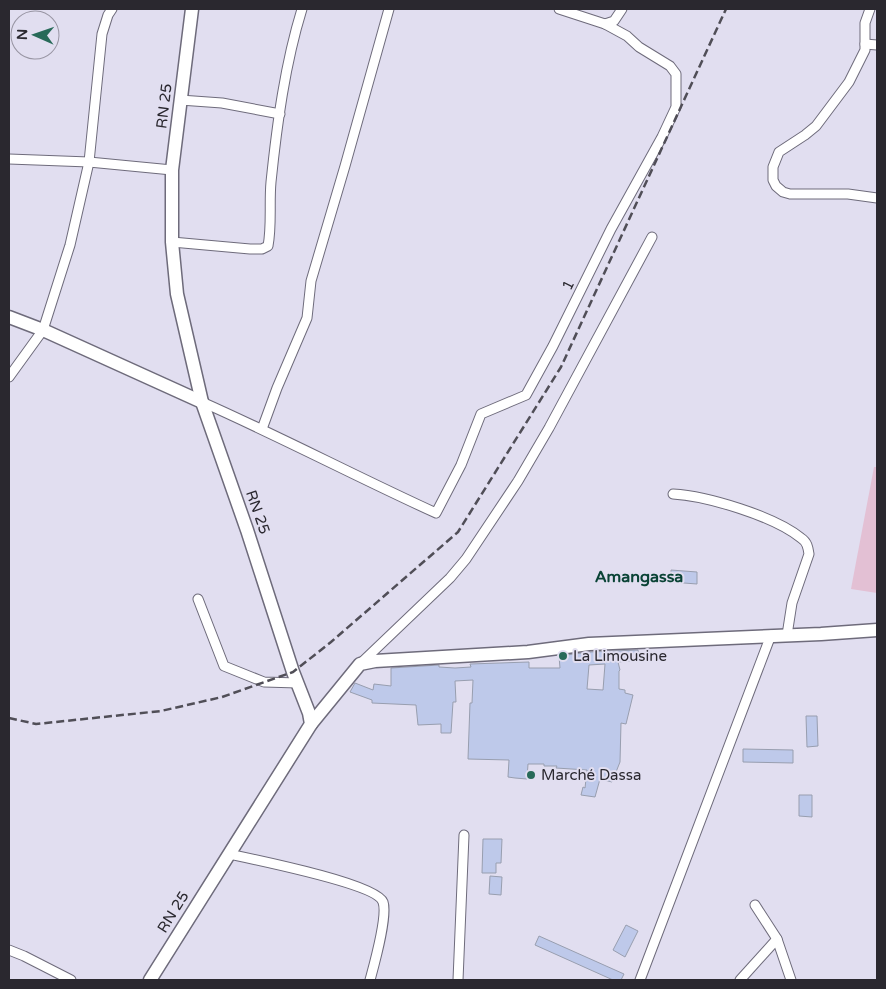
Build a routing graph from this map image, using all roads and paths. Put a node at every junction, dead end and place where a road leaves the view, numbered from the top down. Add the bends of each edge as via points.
1 (112, 9) edge
2 (192, 9) edge
3 (302, 9) edge
4 (389, 9) edge
5 (559, 9) edge
6 (622, 9) edge
7 (870, 9) edge
8 (605, 24) junction
9 (865, 44) junction
10 (877, 45) edge
11 (180, 100) junction
12 (280, 114) junction
13 (9, 159) edge
14 (89, 162) junction
15 (172, 170) junction
16 (877, 198) edge
17 (652, 237) dead end
18 (172, 242) junction
19 (9, 317) edge
20 (43, 330) junction
21 (9, 377) edge
22 (202, 402) junction
23 (262, 428) junction
24 (673, 494) dead end
25 (198, 599) dead end
26 (877, 630) edge
27 (771, 635) junction
28 (787, 635) junction
29 (360, 664) junction
30 (298, 683) junction
31 (310, 724) junction
32 (464, 835) dead end
33 (229, 854) junction
34 (756, 905) dead end
35 (777, 939) junction
36 (9, 950) edge
37 (71, 980) edge
38 (150, 980) edge
39 (370, 980) edge
40 (458, 980) edge
41 (640, 980) edge
42 (740, 980) edge
43 (791, 980) edge

1 - 14 street via 102,34
2 - 11 main road, RN 25 / RN 25
3 - 12 street
4 - 23 street via 311,281 307,318
5 - 8 street
6 - 8 street via 614,22
7 - 9 street via 865,23
8 - 23 street, 1 via 670,66 676,74 676,107 526,395 481,414 461,465 436,512
9 - 10 street
9 - 16 street via 849,82 816,126 779,152 773,167 773,180 783,192
11 - 12 street via 222,103
11 - 15 main road, RN 25 / RN 25
12 - 18 street via 271,183 268,246 262,250
13 - 14 street
14 - 15 street
14 - 20 street via 70,245
15 - 18 main road, RN 25 / RN 25
17 - 29 street via 549,428 466,559
18 - 22 main road, RN 25 / RN 25 via 177,294
19 - 20 main road
20 - 21 street
20 - 22 main road
22 - 23 street
22 - 30 main road, RN 25 / RN 25
24 - 28 street via 711,500 745,511 802,538 809,554 792,603
25 - 30 street via 224,666 264,682
26 - 28 main road
27 - 28 main road
27 - 29 main road via 589,644 528,652 393,659
27 - 41 street
29 - 31 main road
30 - 31 main road, RN 25 / RN 25
31 - 33 main road, RN 25 / RN 25
32 - 40 street
33 - 38 main road, RN 25 / RN 25
33 - 39 street via 313,874 380,896 384,904 381,935
34 - 35 street
35 - 42 street
35 - 43 street
36 - 37 street

